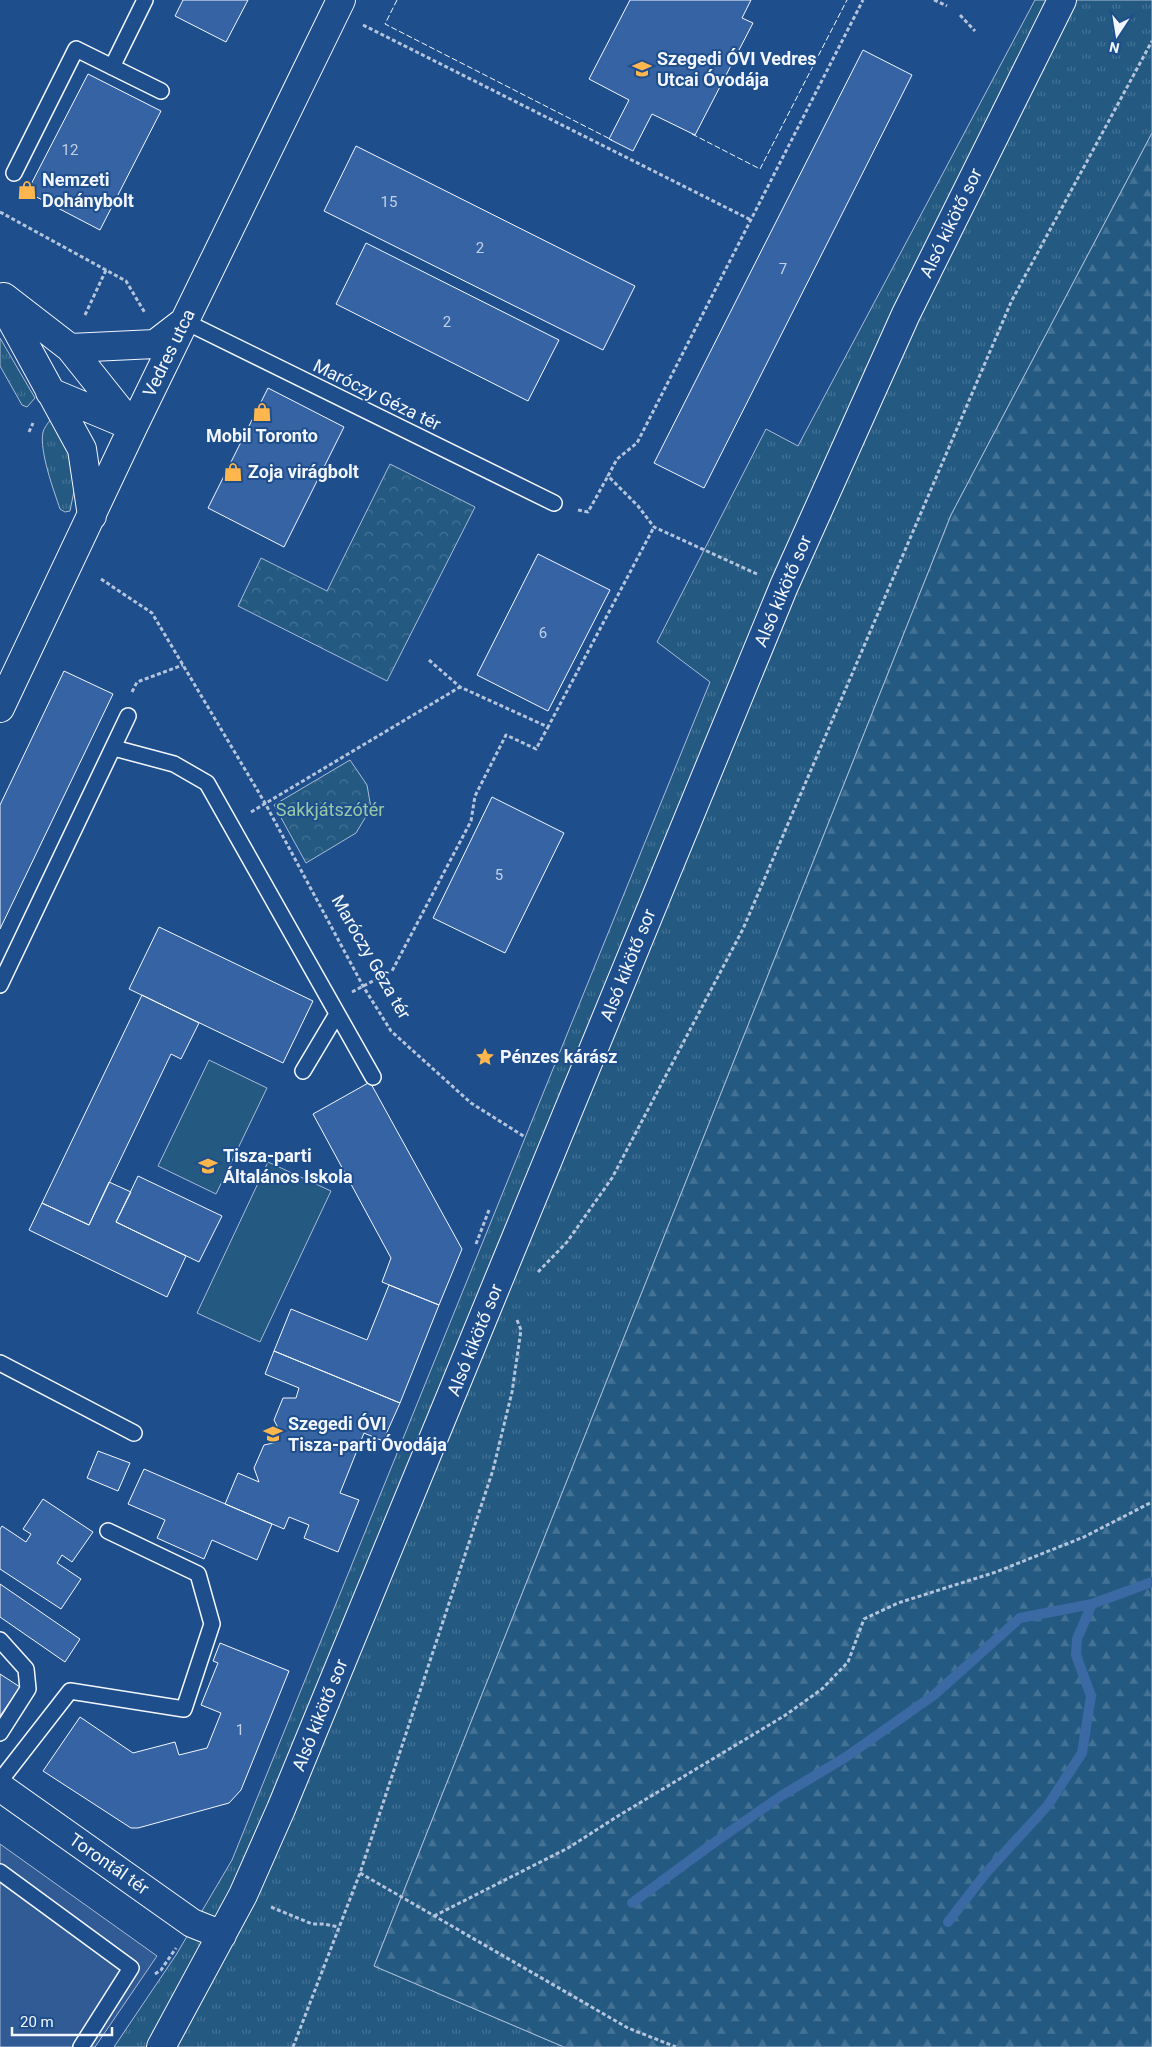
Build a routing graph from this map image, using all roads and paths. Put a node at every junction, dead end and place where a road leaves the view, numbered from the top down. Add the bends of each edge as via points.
1 (145, 0) edge
2 (863, 0) edge
3 (934, 0) edge
4 (1062, 0) edge
5 (338, 6) edge
6 (947, 6) dead end
7 (960, 15) dead end
8 (975, 32) dead end
9 (1152, 41) edge
10 (112, 67) junction
11 (161, 91) dead end
12 (14, 173) dead end
13 (0, 212) edge
14 (751, 220) junction
15 (106, 270) junction
16 (0, 294) edge
17 (0, 299) edge
18 (148, 318) dead end
19 (184, 321) junction
20 (81, 323) dead end
21 (70, 348) junction
22 (50, 392) junction
23 (133, 427) junction
24 (608, 476) junction
25 (554, 503) dead end
26 (593, 503) dead end
27 (92, 516) junction
28 (654, 527) junction
29 (723, 558) dead end
30 (101, 579) dead end
31 (429, 660) dead end
32 (183, 665) junction
33 (137, 682) dead end
34 (460, 687) junction
35 (0, 708) edge
36 (128, 716) dead end
37 (548, 728) junction
38 (114, 748) junction
39 (265, 803) junction
40 (231, 824) junction
41 (0, 985) edge
42 (363, 986) junction
43 (337, 1014) junction
44 (303, 1071) dead end
45 (372, 1077) dead end
46 (551, 1153) junction
47 (489, 1210) dead end
48 (476, 1244) dead end
49 (535, 1275) dead end
50 (500, 1278) junction
51 (0, 1362) edge
52 (134, 1433) dead end
53 (1152, 1502) edge
54 (108, 1532) dead end
55 (0, 1640) edge
56 (0, 1733) edge
57 (0, 1781) edge
58 (0, 1788) edge
59 (0, 1872) edge
60 (360, 1872) junction
61 (243, 1895) junction
62 (434, 1916) junction
63 (338, 1927) junction
64 (222, 1935) junction
65 (177, 1947) dead end
66 (161, 1970) dead end
67 (81, 2047) edge
68 (161, 2047) edge
69 (293, 2047) edge
70 (676, 2047) edge

1 - 10 lane
2 - 14 path
3 - 6 path
4 - 46 street, Alsó kikötő sor via 906,314 788,577
5 - 14 path
5 - 19 street, Vedres utca
7 - 8 path
9 - 49 path via 1012,300 743,929 612,1178 567,1242
10 - 11 lane
10 - 12 lane via 76,49
13 - 15 path
14 - 24 path via 637,443 617,459
15 - 18 path via 126,281
15 - 20 path
16 - 21 street
17 - 22 street
19 - 21 street via 155,344
19 - 23 street, Vedres utca
19 - 25 lane, Maróczy Géza tér
21 - 23 street
22 - 23 street
22 - 27 street via 82,449
23 - 27 street, Vedres utca
24 - 26 path
24 - 28 path
27 - 35 street, Vedres utca
28 - 29 path
28 - 37 path
30 - 32 path, Maróczy Géza tér via 152,613
31 - 34 path
32 - 33 path
32 - 39 path, Maróczy Géza tér
34 - 37 path
34 - 39 path
36 - 38 lane
37 - 42 path via 536,749 506,735 475,796 471,821 392,971
38 - 40 lane via 174,764 207,784
38 - 41 lane
39 - 40 path
39 - 42 path, Maróczy Géza tér
40 - 43 lane
42 - 46 path, Maróczy Géza tér via 391,1031 471,1103
43 - 44 lane
43 - 45 lane
46 - 50 street, Alsó kikötő sor
47 - 48 path
50 - 60 path via 521,1330 512,1392 493,1470
50 - 61 street, Alsó kikötő sor
51 - 52 lane
53 - 62 path via 1084,1537 996,1572 898,1603 864,1619 848,1662 822,1689 784,1716 568,1848
54 - 57 lane via 198,1574 212,1624 184,1708 70,1691
55 - 56 lane via 26,1669 28,1689
58 - 64 street, Torontál tér via 192,1923
59 - 67 lane via 131,1968
60 - 62 path
60 - 63 path
61 - 63 path via 312,1924
61 - 64 street, Alsó kikötő sor
62 - 70 path via 628,2028
63 - 69 path
64 - 68 street, Alsó kikötő sor
65 - 66 path

